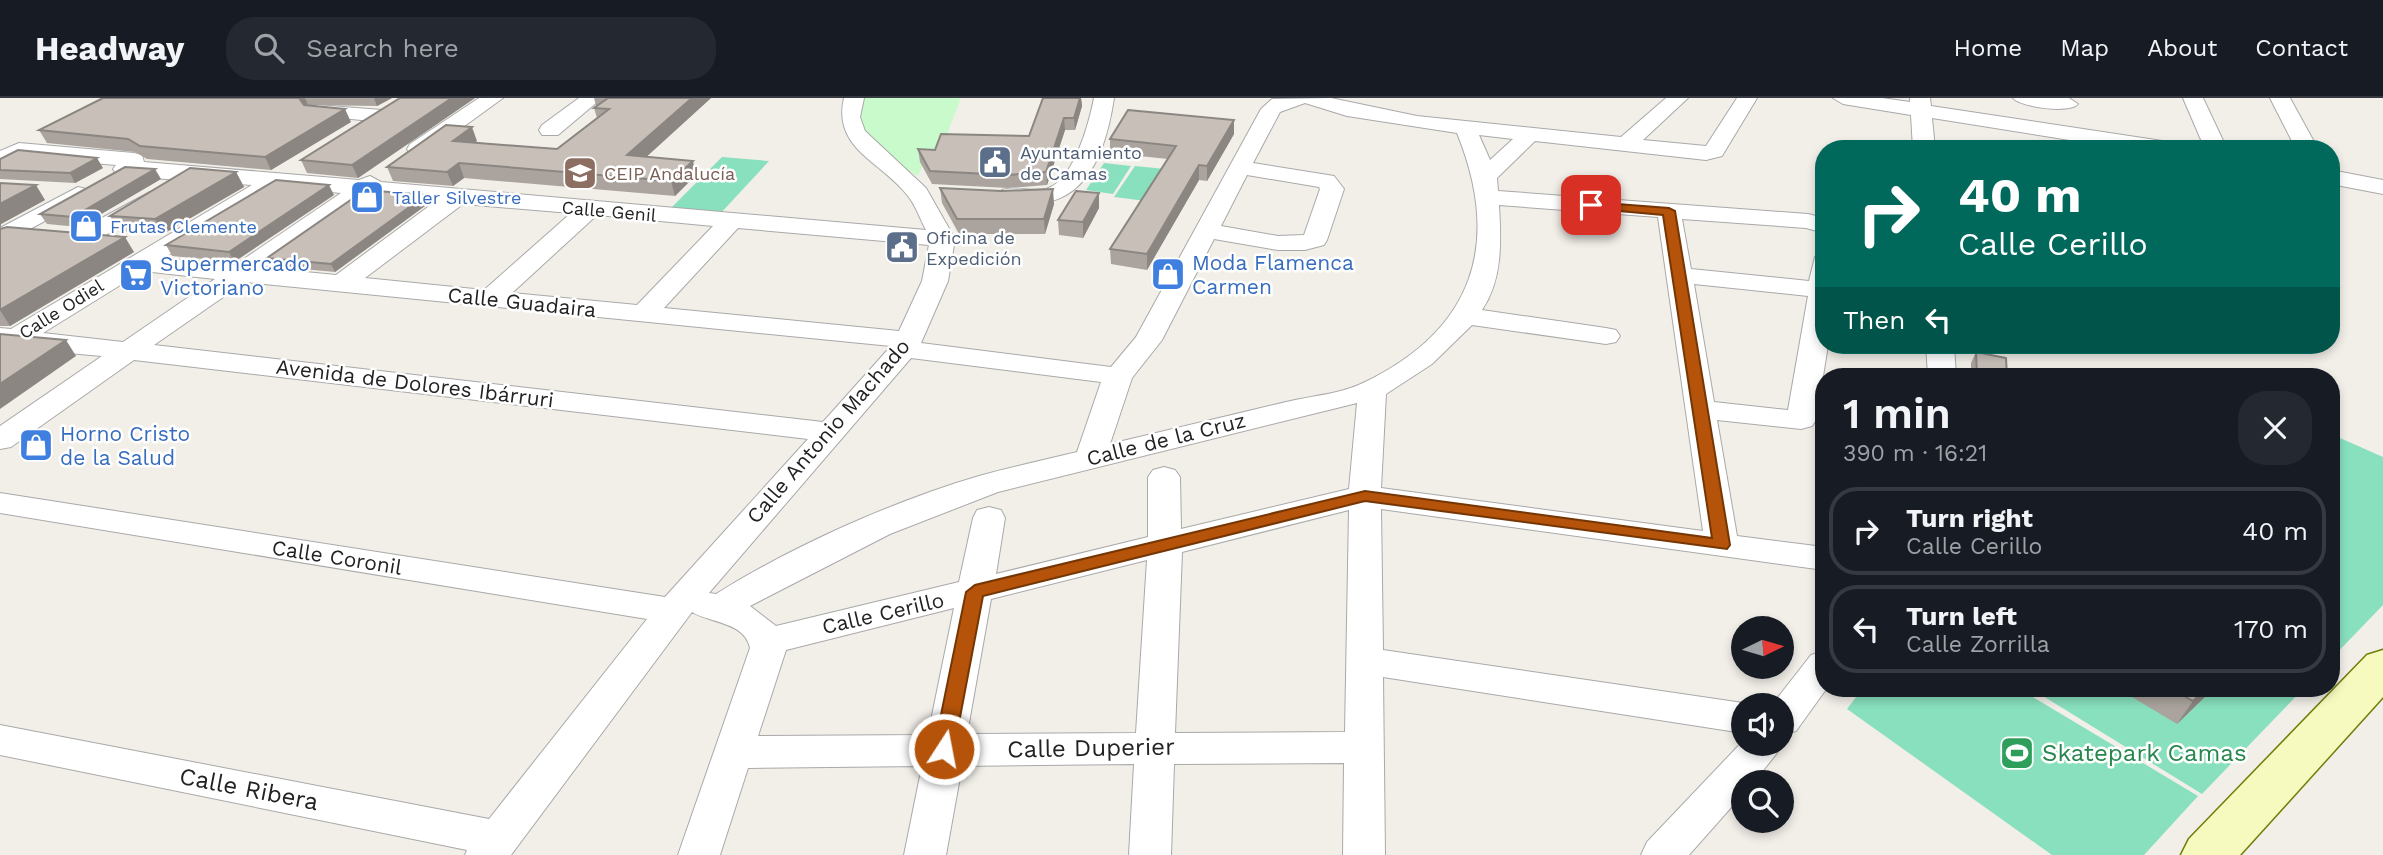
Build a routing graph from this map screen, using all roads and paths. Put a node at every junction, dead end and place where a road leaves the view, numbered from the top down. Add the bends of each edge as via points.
1 (338, 98) edge
2 (492, 98) edge
3 (592, 98) edge
4 (854, 98) edge
5 (1104, 98) edge
6 (1251, 98) edge
7 (1311, 98) edge
8 (1678, 98) edge
9 (1747, 98) edge
10 (1843, 98) edge
11 (2023, 98) edge
12 (2193, 98) edge
13 (2280, 98) edge
14 (1291, 100) edge
15 (2067, 101) edge
16 (401, 104) edge
17 (1920, 104) edge
18 (382, 116) junction
19 (1465, 127) junction
20 (550, 130) dead end
21 (351, 134) edge
22 (1530, 134) junction
23 (2079, 135) junction
24 (1923, 140) edge
25 (2111, 140) edge
26 (2212, 140) edge
27 (2302, 140) edge
28 (1626, 144) junction
29 (10, 155) edge
30 (309, 160) edge
31 (128, 167) junction
32 (1242, 168) junction
33 (193, 173) junction
34 (2340, 179) edge
35 (276, 181) junction
36 (93, 186) junction
37 (1486, 187) junction
38 (2383, 187) edge
39 (363, 188) junction
40 (33, 190) edge
41 (987, 195) edge
42 (457, 197) junction
43 (590, 209) junction
44 (1669, 211) junction
45 (731, 221) junction
46 (1815, 224) edge
47 (1208, 231) junction
48 (6, 234) edge
49 (66, 235) junction
50 (943, 239) junction
51 (166, 244) junction
52 (136, 263) junction
53 (240, 273) junction
54 (1679, 275) junction
55 (341, 284) junction
56 (1815, 289) edge
57 (489, 299) junction
58 (643, 314) junction
59 (1468, 316) junction
60 (1815, 329) edge
61 (1606, 337) dead end
62 (5, 340) edge
63 (906, 344) junction
64 (131, 350) junction
65 (1118, 376) junction
66 (1372, 390) junction
67 (1701, 409) junction
68 (829, 432) junction
69 (0, 440) edge
70 (1091, 457) junction
71 (1164, 477) dead end
72 (1365, 496) junction
73 (0, 503) edge
74 (989, 518) dead end
75 (1721, 545) junction
76 (1165, 547) junction
77 (1815, 558) edge
78 (975, 592) junction
79 (677, 607) junction
80 (723, 607) junction
81 (768, 641) junction
82 (1367, 661) junction
83 (2383, 667) edge
84 (1815, 677) edge
85 (1794, 704) edge
86 (1731, 716) edge
87 (0, 740) edge
88 (1155, 747) junction
89 (1366, 747) junction
90 (944, 749) junction
91 (732, 752) junction
92 (1752, 756) edge
93 (490, 850) edge
94 (699, 855) edge
95 (925, 855) edge
96 (1150, 855) edge
97 (1364, 855) edge
98 (1662, 855) edge
99 (2207, 855) edge

1 - 18 street via 317,111
2 - 39 street
3 - 20 street
4 - 50 street via 850,117 855,133 929,193
5 - 41 street via 1091,148 1065,188 1045,196
6 - 14 street
7 - 19 street via 1390,118
8 - 28 street
9 - 28 street via 1711,153
10 - 17 street
11 - 15 street
12 - 26 street
13 - 27 street
14 - 32 street via 1272,109
15 - 23 street
16 - 18 street
17 - 23 street
17 - 24 street
18 - 21 street
19 - 22 street
19 - 37 street, Calle de la Cruz
22 - 28 street
22 - 37 street
23 - 25 street
29 - 31 street via 134,160
30 - 35 street, Calle Odiel
31 - 33 street, Calle Genil
31 - 36 street
32 - 47 street
32 - 47 street via 1326,181 1332,189 1315,240 1291,243
33 - 35 street, Calle Genil
33 - 49 street
34 - 38 street
35 - 39 street, Calle Genil
35 - 51 street, Calle Odiel
36 - 40 street
36 - 48 street
37 - 44 street
37 - 59 street, Calle de la Cruz via 1490,253 1485,282
39 - 42 street, Calle Genil
39 - 53 street
42 - 43 street, Calle Genil
42 - 55 street
43 - 45 street, Calle Genil
43 - 57 street
44 - 46 street
44 - 54 street
45 - 50 street, Calle Genil
45 - 58 street
47 - 65 street via 1148,340
48 - 49 street
49 - 51 street
50 - 63 street, Calle Antonio Machado via 935,281
51 - 52 street, Calle Odiel
52 - 53 street, Calle Guadaira
52 - 62 street, Calle Odiel
53 - 55 street, Calle Guadaira
53 - 64 street
54 - 56 street
54 - 67 street
55 - 57 street, Calle Guadaira
57 - 58 street, Calle Guadaira
58 - 63 street, Calle Guadaira
59 - 61 street
59 - 66 street, Calle de la Cruz via 1410,366
60 - 67 street via 1801,419
62 - 64 street, Avenida de Dolores Ibárruri
63 - 65 street, Calle Guadaira
63 - 68 street, Calle Antonio Machado
64 - 68 street, Avenida de Dolores Ibárruri
64 - 69 street
65 - 70 street
66 - 70 street, Calle de la Cruz
66 - 72 street
67 - 75 street
68 - 79 street, Calle Antonio Machado
70 - 80 street, Calle de la Cruz via 920,507 757,585
71 - 76 street
72 - 75 street, Calle Cerillo
72 - 76 street, Calle Cerillo
72 - 82 street
73 - 79 street, Calle Coronil
74 - 78 street
75 - 77 street, Calle Cerillo
76 - 78 street, Calle Cerillo
76 - 88 street
78 - 81 street, Calle Cerillo
78 - 90 street
79 - 80 street, Calle Coronil
79 - 93 street, Calle Antonio Machado
80 - 81 street via 738,613
81 - 91 street
82 - 86 street
82 - 89 street
83 - 99 street
84 - 85 street
87 - 93 street, Calle Ribera
88 - 89 street, Calle Duperier
88 - 90 street, Calle Duperier
88 - 96 street
89 - 97 street
90 - 91 street, Calle Duperier
90 - 95 street
91 - 94 street
92 - 98 street

